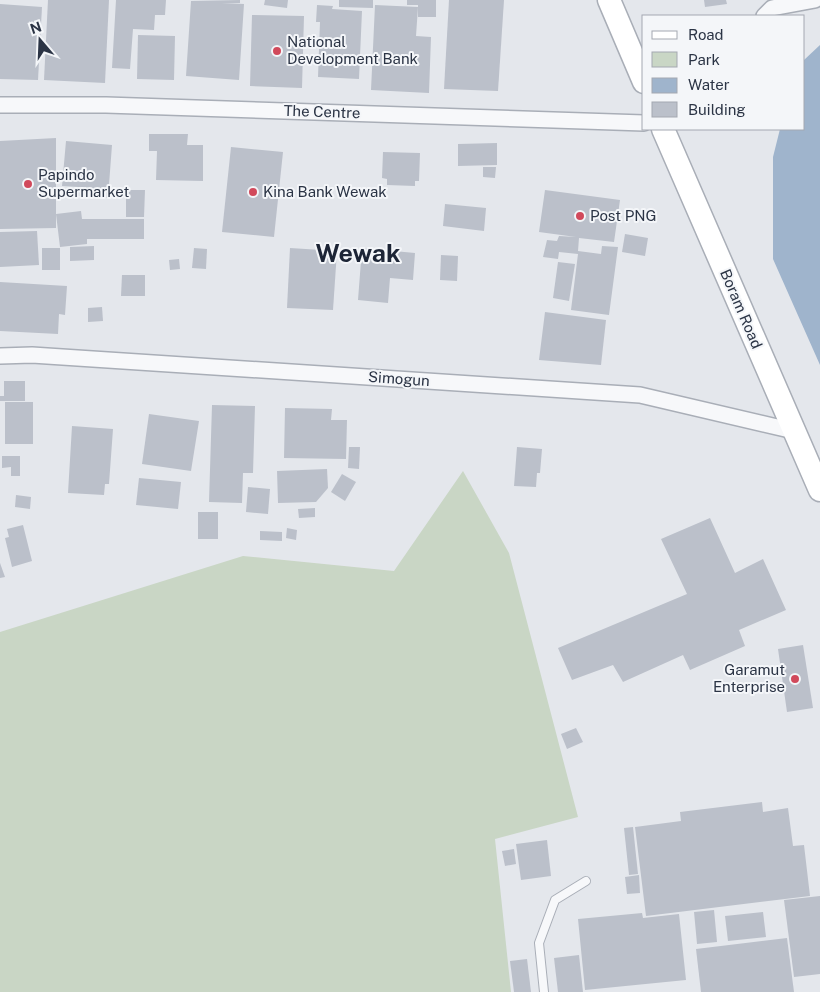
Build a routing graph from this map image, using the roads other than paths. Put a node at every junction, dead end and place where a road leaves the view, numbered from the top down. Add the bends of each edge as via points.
1 (609, 0) edge
2 (815, 0) edge
3 (765, 15) edge
4 (642, 77) edge
5 (0, 104) edge
6 (642, 123) edge
7 (663, 130) edge
8 (0, 356) edge
9 (794, 431) junction
10 (820, 490) edge
11 (586, 882) dead end
12 (544, 992) edge

1 - 4 street
2 - 3 street via 772,8
5 - 6 street, The Centre
7 - 9 street, Boram Road
8 - 9 street, Simogun via 32,355 640,395
9 - 10 street, Boram Road
11 - 12 lane via 555,900 539,943

